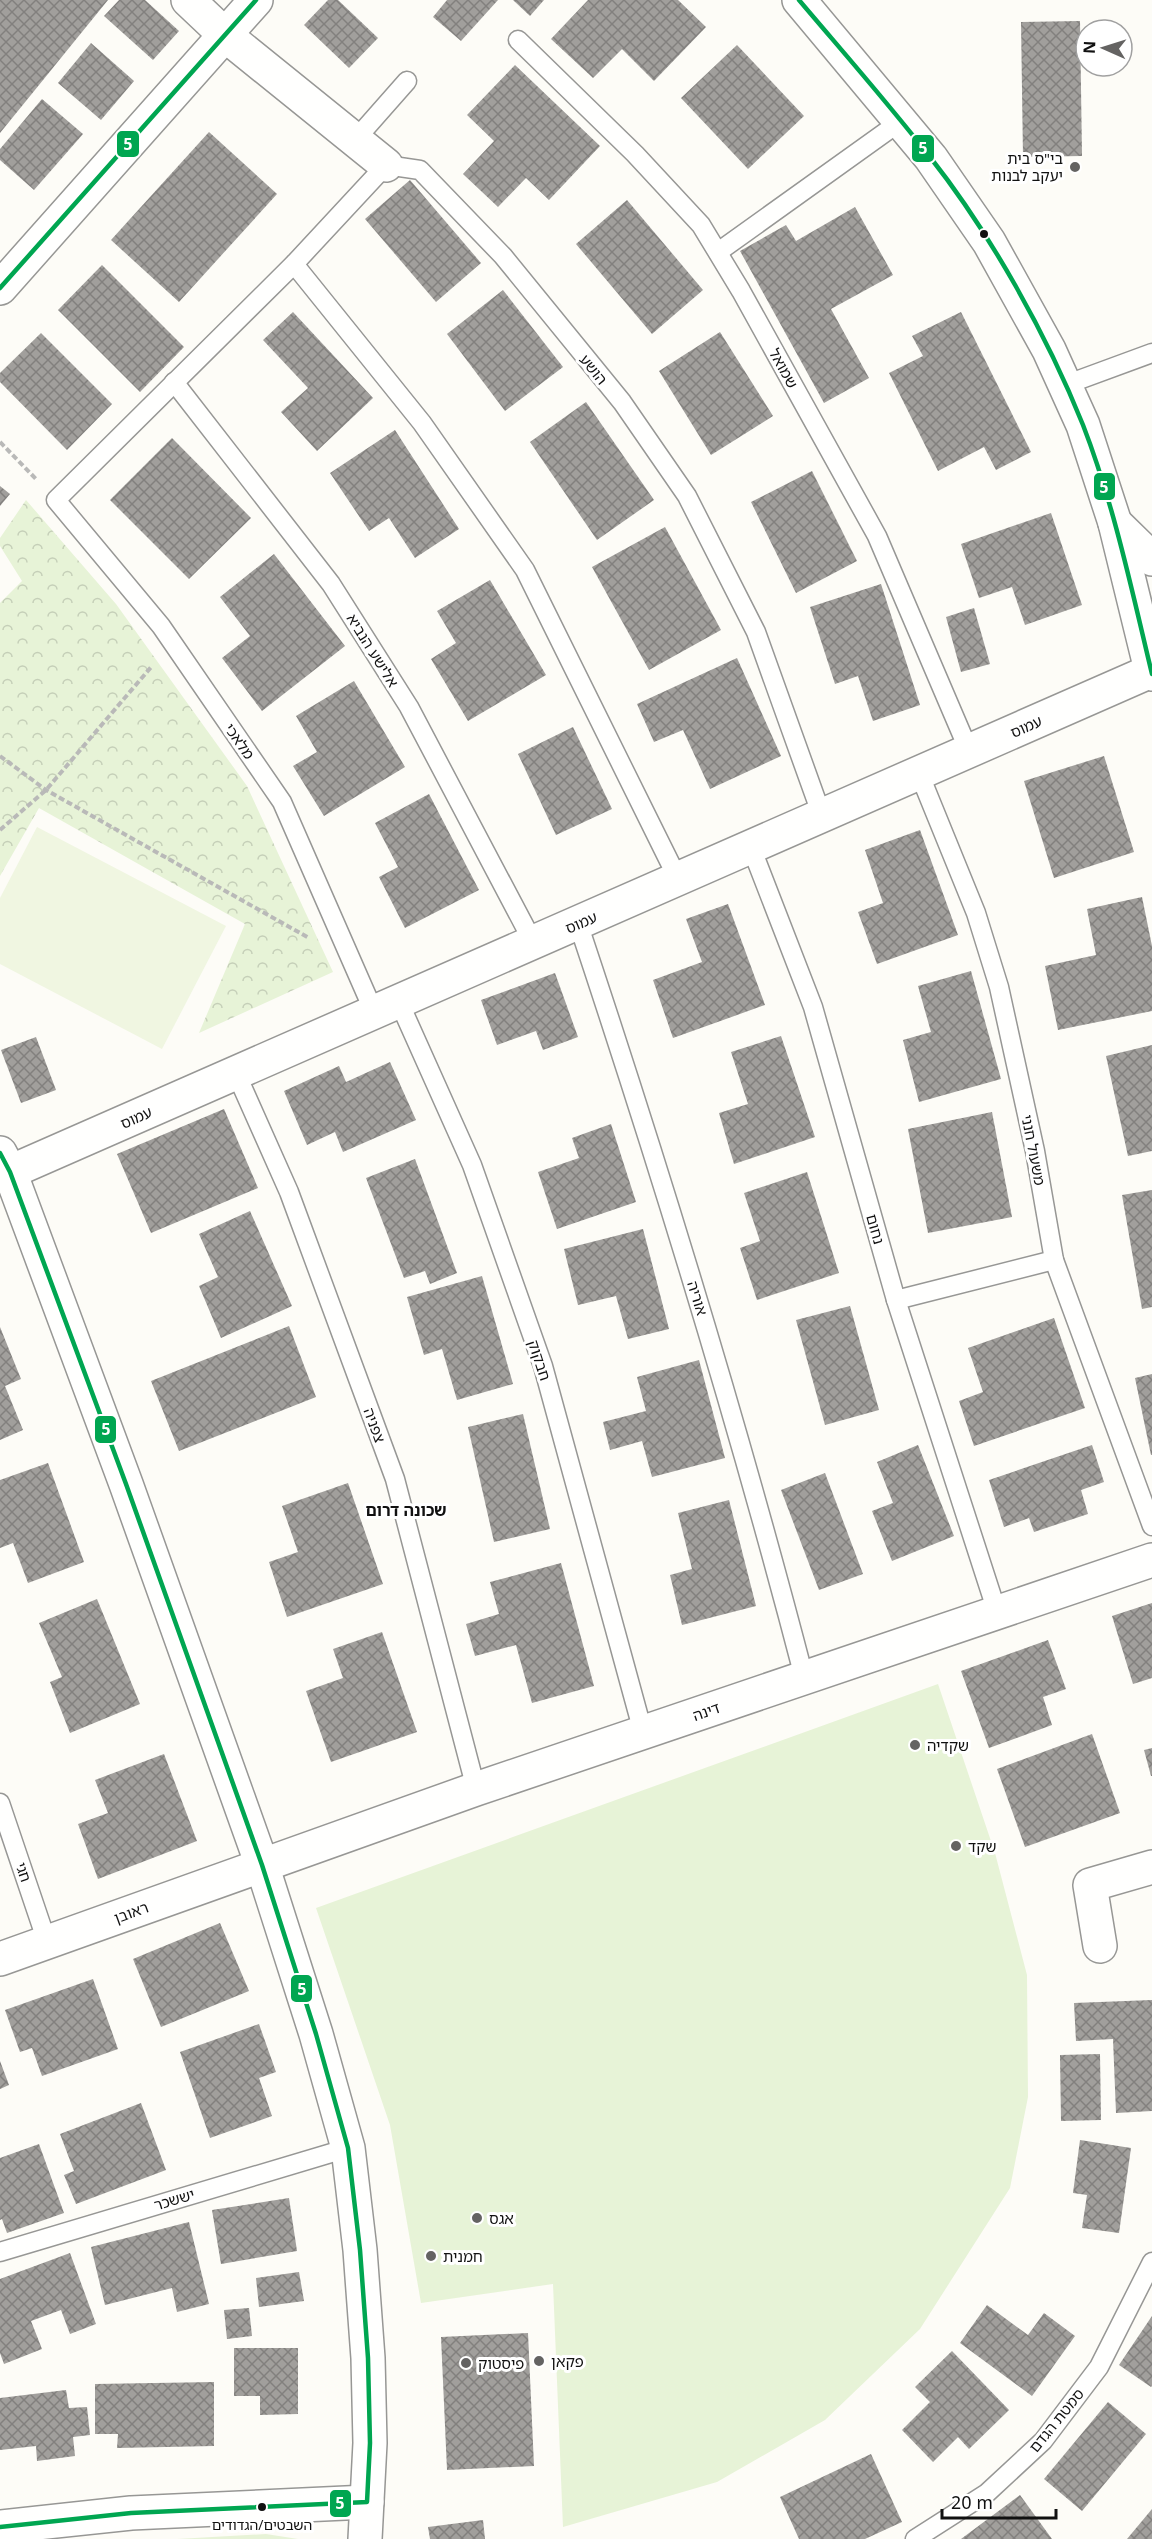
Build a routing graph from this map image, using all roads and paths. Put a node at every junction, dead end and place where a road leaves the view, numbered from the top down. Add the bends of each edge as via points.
1 (188, 0) edge
2 (256, 0) edge
3 (799, 0) edge
4 (225, 35) junction
5 (518, 40) dead end
6 (406, 81) dead end
7 (901, 121) junction
8 (355, 140) junction
9 (386, 165) junction
10 (718, 252) junction
11 (294, 264) junction
12 (0, 288) edge
13 (1152, 353) edge
14 (174, 382) junction
15 (1065, 385) junction
16 (0, 442) edge
17 (56, 500) junction
18 (1115, 523) junction
19 (1152, 559) edge
20 (172, 643) junction
21 (1152, 672) edge
22 (969, 751) junction
23 (0, 756) edge
24 (919, 773) junction
25 (46, 790) junction
26 (822, 816) junction
27 (0, 830) edge
28 (751, 847) junction
29 (678, 879) junction
30 (578, 923) junction
31 (533, 942) junction
32 (352, 963) junction
33 (386, 1007) junction
34 (237, 1073) junction
35 (5, 1163) edge
36 (1054, 1260) junction
37 (896, 1300) junction
38 (1152, 1526) edge
39 (1152, 1560) edge
40 (997, 1612) junction
41 (804, 1677) junction
42 (643, 1732) junction
43 (476, 1789) junction
44 (0, 1803) edge
45 (262, 1865) junction
46 (1151, 1872) edge
47 (47, 1941) junction
48 (1100, 1946) dead end
49 (0, 1959) edge
50 (348, 2148) junction
51 (0, 2252) edge
52 (1152, 2262) edge
53 (367, 2502) junction
54 (0, 2527) edge
55 (365, 2539) edge
56 (915, 2539) edge

1 - 4 street
2 - 4 street
3 - 7 street
4 - 8 street
4 - 12 street
5 - 10 lane, שמואל via 635,154 701,225
6 - 8 lane
7 - 10 lane
7 - 15 street via 989,242
8 - 9 street
9 - 11 lane
9 - 26 lane, הושע via 420,170 503,256 622,402 687,496 756,632
10 - 22 lane, שמואל via 877,536
11 - 14 lane
11 - 29 lane via 422,423 525,570
13 - 15 lane
14 - 17 lane
14 - 31 lane, אלישע הנביא via 331,584 409,707
15 - 18 street via 1083,425
16 - 17 path
17 - 20 lane, מלאכי
18 - 19 street
18 - 21 street
20 - 25 path
20 - 32 lane, מלאכי via 282,802
21 - 22 street, עמוס
22 - 24 street, עמוס
23 - 25 path
24 - 26 street, עמוס
24 - 36 lane, משעול חנני via 976,913 999,987
25 - 27 path
25 - 32 path
26 - 28 street, עמוס
28 - 29 street, עמוס
28 - 37 lane, נחום via 813,1007
29 - 30 street, עמוס
30 - 31 street, עמוס
30 - 41 lane, אוריה via 642,1114 753,1480
31 - 33 street, עמוס
32 - 33 lane, מלאכי
33 - 34 street, עמוס
33 - 42 lane, חבקוק via 472,1165 543,1366
34 - 35 street, עמוס
34 - 43 lane, צפניה via 289,1192 396,1479
35 - 45 street via 122,1473
36 - 37 lane
36 - 38 lane, משעול חנני
37 - 40 lane, נחום
39 - 40 street, דינה
40 - 41 street, דינה
41 - 42 street, דינה
42 - 43 street, דינה
43 - 45 street, דינה
44 - 47 lane, חגי
45 - 47 street, ראובן
45 - 50 street
46 - 48 street via 1090,1885
47 - 49 street, ראובן
50 - 51 lane, יששכר
50 - 53 street via 368,2358
52 - 56 lane, סמטת הגדם via 1099,2367 1043,2441 987,2493
53 - 54 street via 130,2513
53 - 55 street

